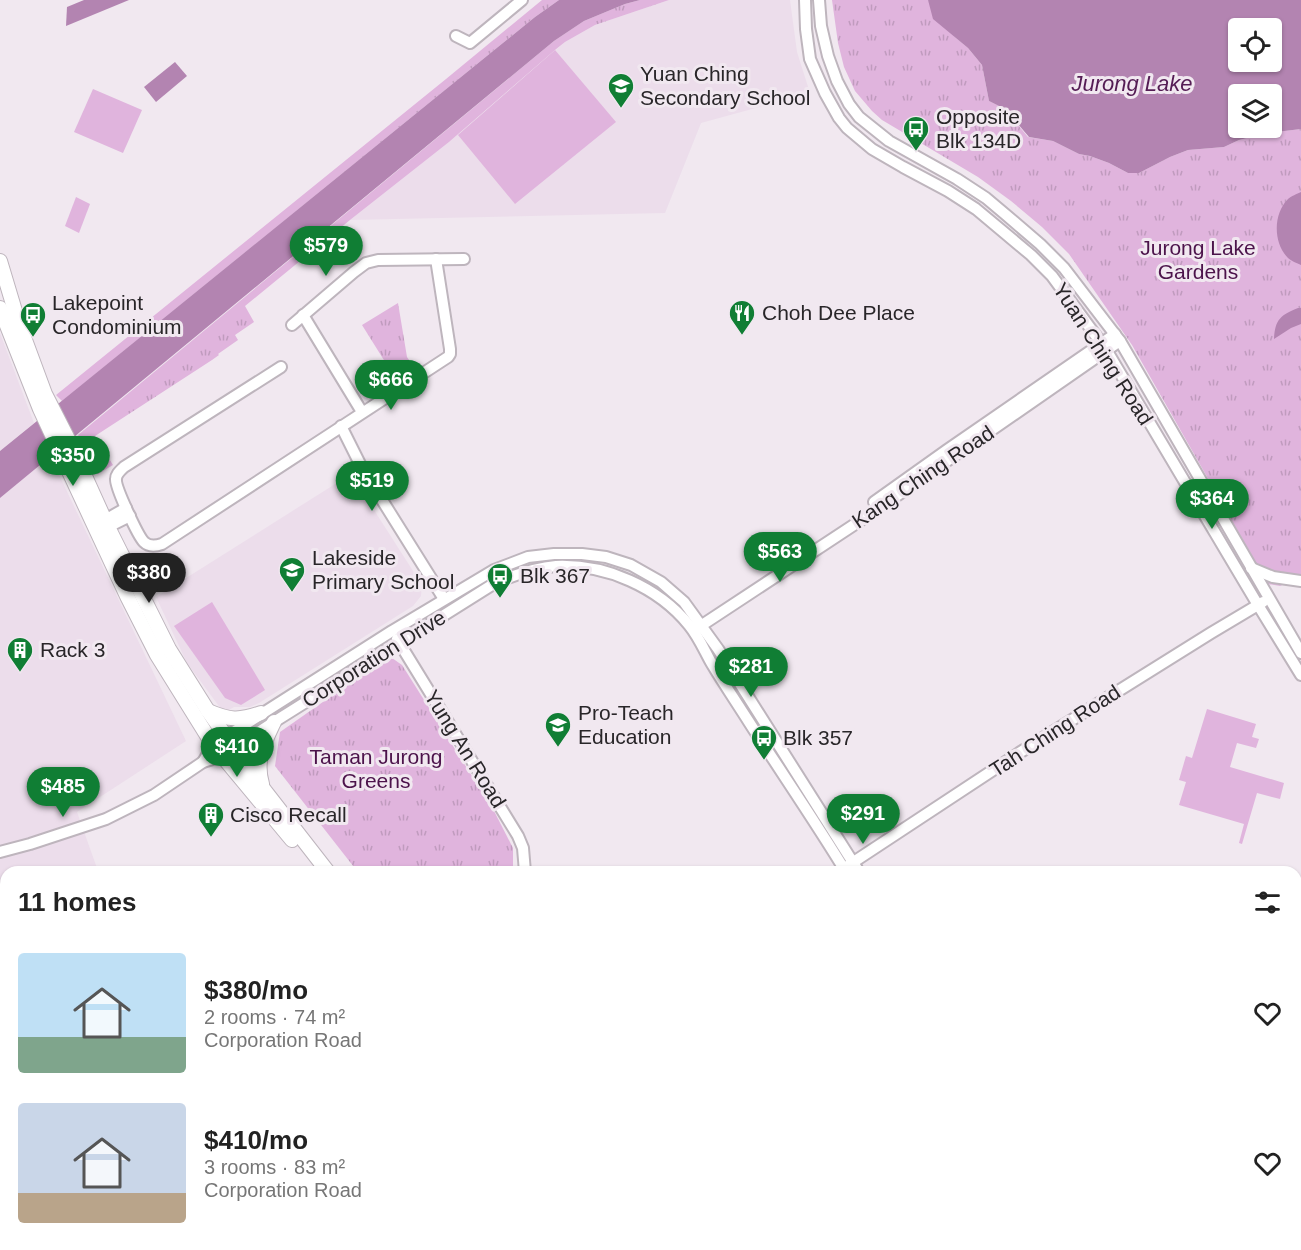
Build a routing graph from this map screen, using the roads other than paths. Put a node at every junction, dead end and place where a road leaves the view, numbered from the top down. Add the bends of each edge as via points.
1 (522, 0) edge
2 (805, 0) edge
3 (819, 0) edge
4 (456, 36) dead end
5 (436, 259) junction
6 (464, 259) dead end
7 (1056, 260) junction
8 (0, 261) edge
9 (1046, 270) junction
10 (0, 308) edge
11 (303, 315) junction
12 (292, 325) dead end
13 (1118, 338) junction
14 (1104, 347) junction
15 (281, 367) dead end
16 (45, 406) junction
17 (362, 412) junction
18 (341, 426) junction
19 (65, 447) junction
20 (128, 512) junction
21 (107, 523) junction
22 (1251, 568) junction
23 (1301, 581) edge
24 (134, 593) junction
25 (444, 599) junction
26 (1270, 601) junction
27 (1259, 608) junction
28 (696, 626) junction
29 (392, 631) junction
30 (399, 643) junction
31 (1301, 653) edge
32 (1301, 675) edge
33 (208, 711) junction
34 (261, 714) junction
35 (274, 722) junction
36 (231, 742) junction
37 (217, 751) junction
38 (265, 791) junction
39 (0, 852) edge
40 (313, 866) edge
41 (323, 866) edge
42 (524, 866) edge
43 (849, 866) edge
44 (855, 866) edge

1 - 4 street via 470,43
2 - 9 street, Yuan Ching Road via 810,59 835,112 847,128 872,149 976,209
3 - 7 street, Yuan Ching Road via 828,56 837,81 859,117 889,141 986,198
5 - 6 street
5 - 11 street via 366,263
5 - 17 street via 450,354
7 - 9 street
7 - 13 street, Yuan Ching Road
8 - 16 main road
9 - 14 street, Yuan Ching Road
10 - 16 main road
11 - 12 street
11 - 17 street
13 - 14 street, Kang Ching Road
13 - 22 street, Yuan Ching Road
14 - 27 street, Yuan Ching Road
14 - 28 street, Kang Ching Road via 946,450 847,525
15 - 20 street via 124,467 118,473 116,485
16 - 19 main road
17 - 18 street
18 - 20 street via 157,546 142,540
18 - 25 street via 362,468
19 - 21 main road
19 - 24 main road
20 - 21 street
21 - 24 main road
22 - 23 street via 1273,577
22 - 26 street, Yuan Ching Road
24 - 33 main road
24 - 37 main road via 157,655
25 - 28 street, Corporation Drive via 494,570 528,557 582,554 631,565 661,582 684,602
25 - 29 street, Corporation Drive
26 - 27 street, Tah Ching Road
26 - 31 street, Yuan Ching Road
27 - 32 street, Yuan Ching Road
27 - 44 street, Tah Ching Road via 1211,633 1019,753
28 - 30 street, Corporation Drive via 627,579 583,567 555,566 512,575 495,583
28 - 43 street, Corporation Drive
29 - 30 street, Yung An Road
29 - 34 street, Corporation Drive
30 - 35 street, Corporation Drive
30 - 42 street, Yung An Road via 519,836
33 - 34 main road via 229,719
33 - 36 main road
34 - 36 street, Corporation Drive
35 - 36 street, Corporation Drive
35 - 38 main road via 260,756 259,771
36 - 37 street, Corporation Drive
36 - 38 main road
37 - 39 street via 154,795 106,819
37 - 40 main road
38 - 41 main road

